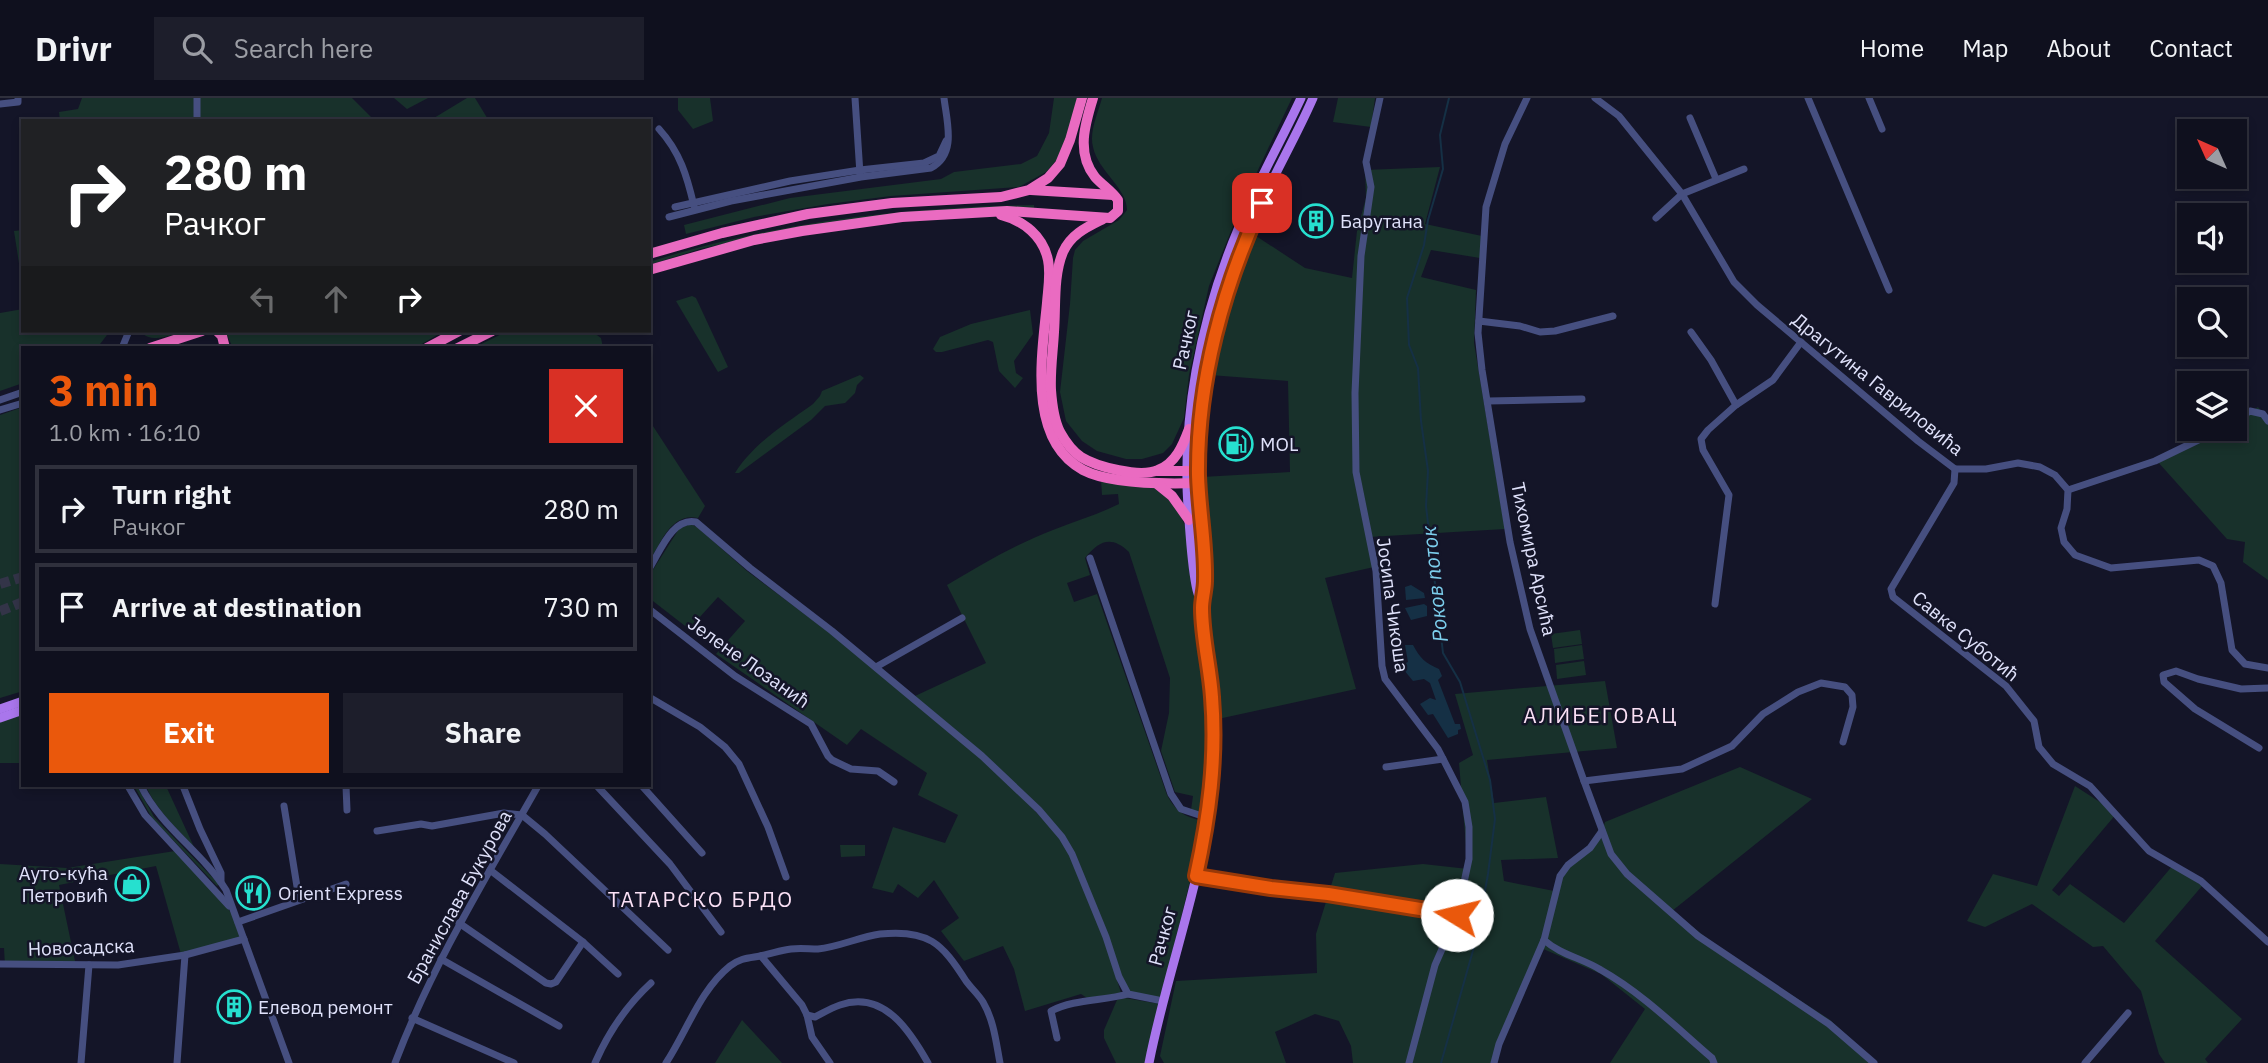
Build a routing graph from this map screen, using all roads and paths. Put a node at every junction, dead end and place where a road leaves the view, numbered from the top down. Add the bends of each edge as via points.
1 (198, 98) edge
2 (855, 98) edge
3 (944, 98) edge
4 (1082, 98) edge
5 (1093, 98) edge
6 (1301, 98) edge
7 (1313, 98) edge
8 (1380, 98) edge
9 (1527, 98) edge
10 (1595, 98) edge
11 (1808, 98) edge
12 (1869, 98) edge
13 (18, 100) edge
14 (0, 104) edge
15 (1690, 118) dead end
16 (197, 119) edge
17 (1882, 128) dead end
18 (659, 129) dead end
19 (1744, 169) dead end
20 (860, 174) junction
21 (1716, 179) junction
22 (1029, 190) junction
23 (1682, 194) junction
24 (1114, 195) junction
25 (694, 206) junction
26 (675, 207) dead end
27 (987, 212) junction
28 (669, 217) dead end
29 (1105, 218) junction
30 (1656, 218) dead end
31 (651, 253) edge
32 (651, 269) edge
33 (1889, 290) dead end
34 (1613, 316) dead end
35 (1479, 321) junction
36 (1691, 332) dead end
37 (196, 333) edge
38 (455, 333) edge
39 (488, 333) edge
40 (1801, 342) junction
41 (156, 346) edge
42 (430, 346) edge
43 (462, 346) edge
44 (21, 393) edge
45 (1582, 399) dead end
46 (0, 400) edge
47 (1488, 401) junction
48 (21, 403) edge
49 (1736, 405) junction
50 (0, 410) edge
51 (2247, 413) edge
52 (2268, 421) edge
53 (1189, 429) junction
54 (2196, 441) edge
55 (1955, 469) junction
56 (1157, 471) junction
57 (1187, 471) junction
58 (1156, 482) junction
59 (1199, 483) junction
60 (1187, 484) junction
61 (2068, 490) junction
62 (1189, 520) junction
63 (1090, 558) dead end
64 (651, 566) edge
65 (1714, 604) dead end
66 (1202, 608) junction
67 (651, 611) edge
68 (962, 618) dead end
69 (876, 667) junction
70 (2268, 668) edge
71 (2268, 688) edge
72 (651, 698) edge
73 (21, 702) edge
74 (0, 709) edge
75 (21, 711) edge
76 (0, 718) edge
77 (1843, 742) dead end
78 (2259, 748) dead end
79 (1443, 760) junction
80 (1386, 767) dead end
81 (1584, 781) junction
82 (894, 782) dead end
83 (129, 787) edge
84 (142, 787) edge
85 (183, 787) edge
86 (346, 787) edge
87 (537, 787) edge
88 (598, 787) edge
89 (643, 787) edge
90 (284, 806) dead end
91 (347, 810) dead end
92 (522, 815) junction
93 (1208, 818) junction
94 (377, 831) dead end
95 (1602, 831) junction
96 (702, 853) dead end
97 (490, 870) junction
98 (1196, 876) junction
99 (786, 877) dead end
100 (220, 882) junction
101 (346, 884) dead end
102 (299, 899) junction
103 (234, 912) junction
104 (1457, 915) junction
105 (238, 922) junction
106 (459, 923) junction
107 (721, 932) dead end
108 (244, 939) junction
109 (1544, 940) junction
110 (583, 942) junction
111 (2268, 942) edge
112 (668, 950) dead end
113 (185, 955) junction
114 (761, 956) junction
115 (441, 960) junction
116 (0, 964) edge
117 (89, 965) junction
118 (618, 974) dead end
119 (651, 983) dead end
120 (1128, 994) junction
121 (1163, 1001) junction
122 (2128, 1013) dead end
123 (807, 1015) junction
124 (412, 1018) junction
125 (559, 1026) dead end
126 (1057, 1038) dead end
127 (289, 1062) edge
128 (1152, 1062) edge
129 (81, 1063) edge
130 (177, 1063) edge
131 (395, 1063) edge
132 (514, 1063) edge
133 (594, 1063) edge
134 (666, 1063) edge
135 (830, 1063) edge
136 (928, 1063) edge
137 (1000, 1063) edge
138 (1409, 1063) edge
139 (1494, 1063) edge
140 (1714, 1063) edge
141 (1874, 1063) edge
142 (2085, 1063) edge

1 - 16 street
2 - 20 street
3 - 20 street via 948,137 940,164
4 - 22 highway via 1060,164
5 - 24 highway via 1084,153 1094,176
6 - 53 main road, Рачког via 1225,261 1200,351
7 - 59 main road, Рачког via 1257,212 1222,308 1204,400
8 - 79 street, Јосипа Чикоша via 1366,162 1371,187 1357,301 1356,472 1376,571 1381,666 1385,679
9 - 35 street, Тихомира Арсића via 1505,144 1486,206
10 - 23 street, Драгутина Гавриловића via 1619,116
11 - 33 street
12 - 17 street
13 - 14 street
15 - 21 street
18 - 25 street via 681,160
19 - 21 street
20 - 25 street
21 - 23 street
22 - 24 highway
22 - 31 highway via 1001,197 892,203 808,214
23 - 30 street
23 - 40 street, Драгутина Гавриловића via 1734,282
24 - 29 highway via 1119,209
25 - 26 street
25 - 28 street
27 - 29 highway
27 - 32 highway via 902,217 802,231
27 - 58 highway via 1016,219 1033,231 1049,261 1042,395 1049,430 1059,448 1076,466 1093,474
29 - 56 highway via 1072,238 1058,271 1051,391 1056,423 1073,450 1094,464
34 - 35 street via 1547,332
35 - 47 street, Тихомира Арсића
36 - 49 street
37 - 41 highway
38 - 42 highway
39 - 43 highway
40 - 49 street via 1773,380
40 - 55 street, Драгутина Гавриловића
44 - 46 street
45 - 47 street
47 - 81 street, Тихомира Арсића via 1510,542 1530,629
48 - 50 street
49 - 65 street via 1701,439 1729,495
51 - 52 street via 2263,414
53 - 56 highway via 1180,450
53 - 57 main road, Рачког
54 - 61 street via 2155,461
55 - 61 street, Драгутина Гавриловића via 2018,463 2040,467
55 - 111 street, Савке Суботић via 1954,483 1891,589 1893,597 2006,686 2034,721 2039,747 2053,764 2090,786 2150,851 2201,881
56 - 57 highway
57 - 60 main road, Рачког
58 - 60 highway
58 - 62 highway
59 - 60 highway
59 - 66 main road, Рачког via 1205,582
60 - 62 main road, Рачког
61 - 70 street via 2060,528 2075,555 2111,568 2199,561 2213,566 2221,583 2232,650 2245,664
62 - 66 main road, Рачког
63 - 93 street via 1171,794 1186,813
64 - 69 street via 676,526 696,522
66 - 93 main road, Рачког via 1214,730
67 - 82 street, Јелене Лозанић via 735,676 811,724 832,760 851,769 878,771
68 - 69 street
69 - 120 street via 1012,783 1062,836
71 - 78 street via 2241,689 2176,671 2163,675 2164,682 2195,709
72 - 99 street via 700,727 739,764
73 - 74 main road
75 - 76 main road
77 - 81 street via 1852,695 1845,687 1821,683 1770,708 1732,746 1693,765
79 - 80 street
79 - 104 street, Јосипа Чикоша via 1465,802 1469,827 1469,859
81 - 95 street, Тихомира Арсића
83 - 103 street via 145,815
84 - 100 street via 157,812
85 - 100 street via 221,873
86 - 91 street
87 - 92 street, Бранислава Букурова
88 - 107 street via 670,864
89 - 96 street
90 - 102 street
92 - 94 street via 504,813
92 - 97 street, Бранислава Букурова
92 - 112 street
93 - 98 main road, Рачког
95 - 109 street via 1560,876
95 - 141 street, Тихомира Арсића via 1618,865 1684,923 1829,1024
97 - 106 street, Бранислава Букурова
97 - 110 street
98 - 104 street
98 - 121 main road, Рачког
100 - 103 street
101 - 102 street
102 - 105 street
103 - 105 street
104 - 138 street, Јосипа Чикоша via 1435,965
105 - 108 street
106 - 110 street via 551,984
106 - 115 street, Бранислава Букурова
108 - 113 street, Новосадска
108 - 127 street
109 - 139 street
109 - 140 street via 1634,992
110 - 118 street
113 - 117 street, Новосадска
113 - 130 street
114 - 123 street
114 - 134 street via 733,963 715,980
114 - 137 street via 829,947 880,934 924,937 946,951 983,1003
115 - 124 street, Бранислава Букурова
115 - 125 street
116 - 117 street, Новосадска
117 - 129 street
119 - 133 street via 618,1021
120 - 121 street
120 - 126 street via 1051,1011
121 - 128 main road, Рачког
122 - 142 street
123 - 135 street via 812,1037
123 - 136 street via 815,1017 852,1002 877,1006 905,1026
124 - 131 street, Бранислава Букурова
124 - 132 street

